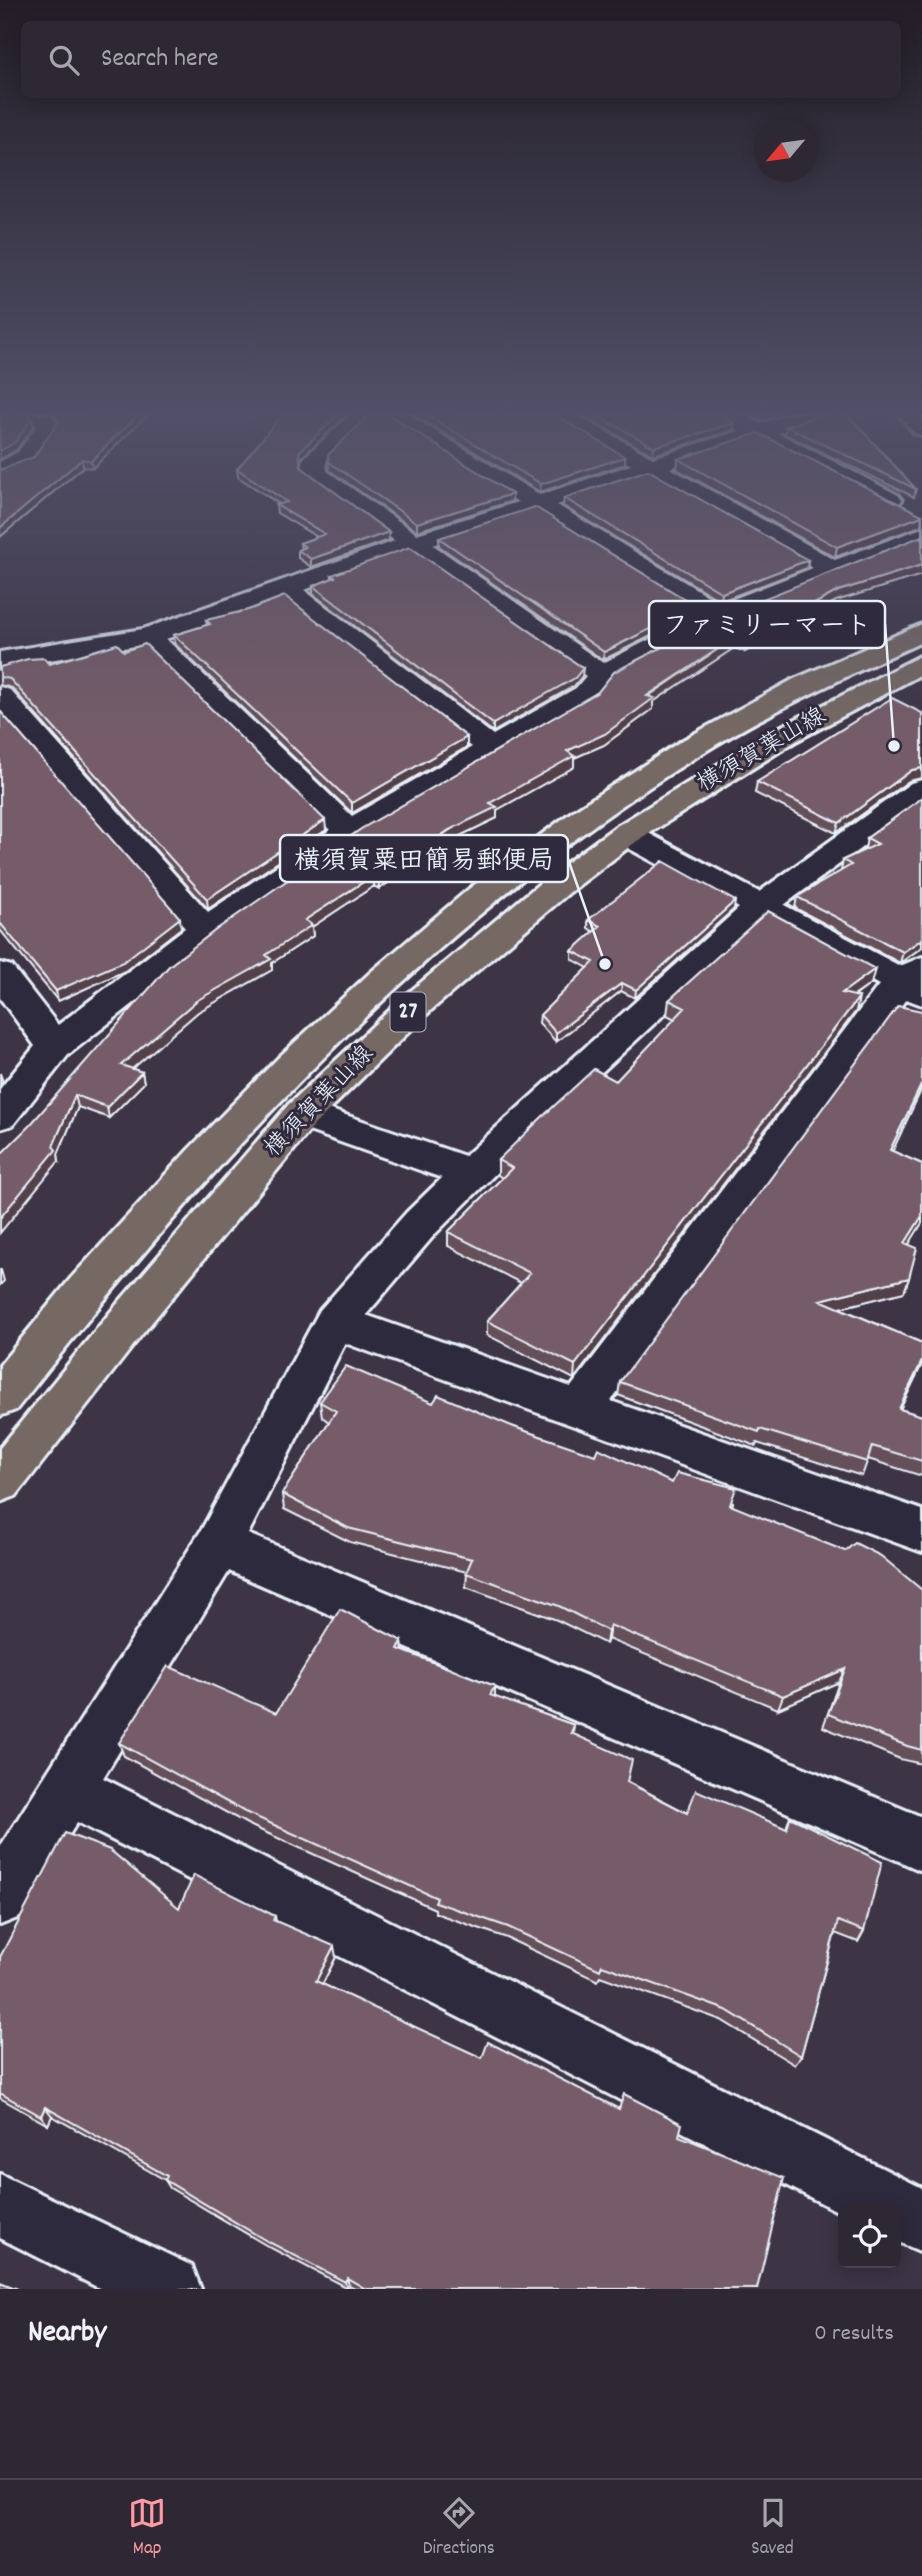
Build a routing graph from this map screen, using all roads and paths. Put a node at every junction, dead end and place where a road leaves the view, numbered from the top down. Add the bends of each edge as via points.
1 (386, 521) edge
2 (483, 521) edge
3 (564, 521) edge
4 (746, 521) edge
5 (922, 535) edge
6 (417, 542) junction
7 (831, 568) junction
8 (285, 587) junction
9 (719, 614) junction
10 (922, 632) edge
11 (148, 636) junction
12 (0, 660) edge
13 (922, 663) edge
14 (602, 675) junction
15 (0, 696) edge
16 (490, 747) junction
17 (922, 789) edge
18 (349, 831) junction
19 (626, 834) junction
20 (762, 905) junction
21 (205, 930) junction
22 (0, 974) edge
23 (915, 981) edge
24 (55, 1046) junction
25 (302, 1114) junction
26 (0, 1115) edge
27 (472, 1173) junction
28 (335, 1322) junction
29 (0, 1397) edge
30 (579, 1410) junction
31 (0, 1482) edge
32 (922, 1531) edge
33 (219, 1544) junction
34 (68, 1789) junction
35 (922, 1844) edge
36 (0, 1897) edge
37 (0, 2205) edge
38 (922, 2221) edge
39 (169, 2289) edge

1 - 6 street
2 - 6 street
3 - 9 street
4 - 7 street
5 - 7 street
6 - 8 street
6 - 14 street
7 - 9 street
8 - 11 street
8 - 16 street
9 - 14 street
10 - 29 main road, 横須賀葉山線 / 27 via 768,702 662,764 548,844 409,955 263,1095 114,1256
11 - 12 street
11 - 18 street
13 - 19 main road, 横須賀葉山線 / 27 via 786,735
14 - 16 street via 586,694
15 - 21 street
16 - 18 street
17 - 20 street
18 - 21 street
19 - 20 street
19 - 25 main road, 横須賀葉山線 / 27 via 558,884 418,1003
20 - 23 street
20 - 27 street
21 - 24 street
22 - 24 street
23 - 30 street
24 - 26 street
25 - 27 street
25 - 31 main road, 横須賀葉山線 / 27
27 - 28 street via 421,1223
28 - 30 street
28 - 33 street
30 - 32 street
33 - 34 street
33 - 35 street
34 - 36 street
34 - 38 street
37 - 39 street

